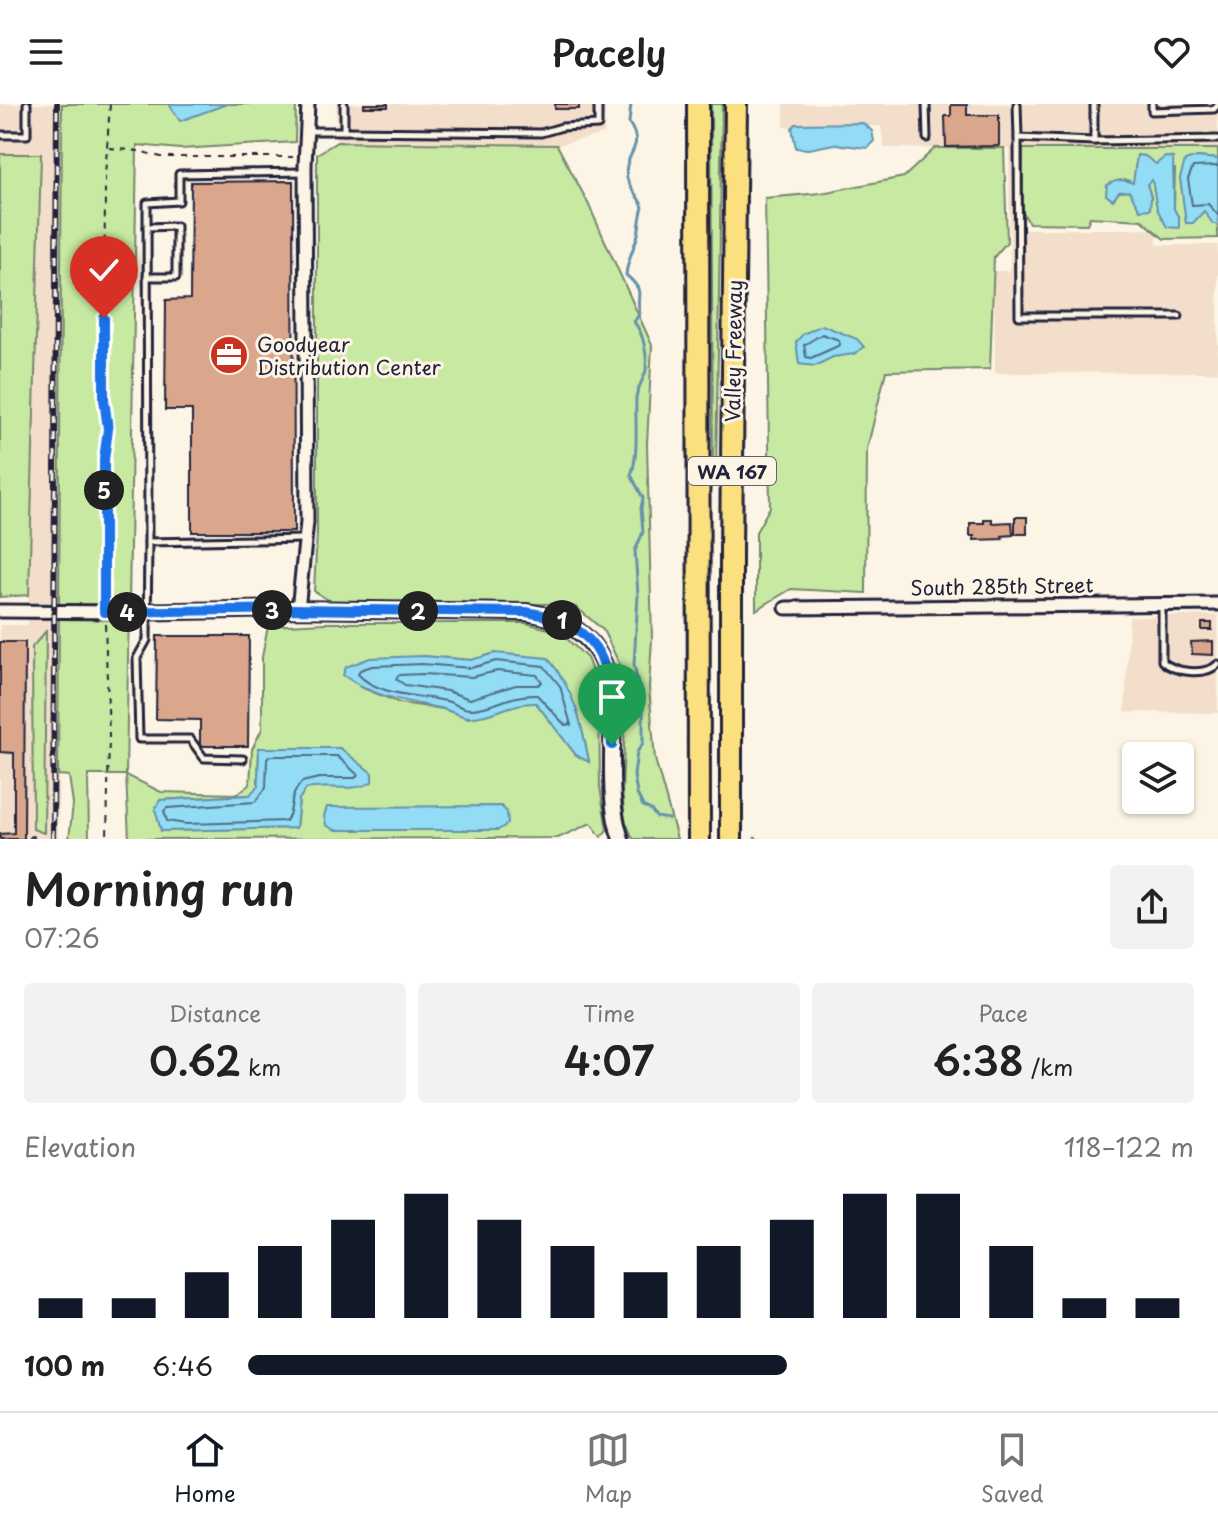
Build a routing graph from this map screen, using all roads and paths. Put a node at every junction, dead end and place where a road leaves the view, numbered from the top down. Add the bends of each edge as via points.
1 (27, 104) edge
2 (110, 104) edge
3 (308, 104) edge
4 (344, 104) edge
5 (598, 104) edge
6 (698, 104) edge
7 (736, 104) edge
8 (926, 104) edge
9 (1017, 104) edge
10 (1094, 104) edge
11 (1152, 104) edge
12 (1218, 104) edge
13 (307, 131) junction
14 (344, 131) junction
15 (0, 135) edge
16 (927, 138) dead end
17 (1018, 138) junction
18 (1218, 139) edge
19 (1094, 141) junction
20 (107, 148) junction
21 (305, 157) junction
22 (305, 172) junction
23 (147, 227) junction
24 (147, 277) junction
25 (1179, 316) dead end
26 (305, 539) junction
27 (148, 542) junction
28 (1218, 604) edge
29 (1162, 605) junction
30 (786, 608) dead end
31 (298, 610) junction
32 (0, 611) edge
33 (104, 612) junction
34 (123, 612) joint
35 (148, 612) junction
36 (1218, 664) edge
37 (243, 759) dead end
38 (619, 838) edge
39 (107, 839) edge
40 (699, 839) edge
41 (731, 839) edge

1 - 15 lane via 27,135
2 - 20 path
3 - 13 street
4 - 14 lane
5 - 14 lane via 598,125 541,133
6 - 40 highway, Valley Freeway / WA 167
7 - 41 highway, Valley Freeway / WA 167
8 - 16 lane
9 - 17 lane
10 - 19 lane
11 - 12 lane via 1152,111 1214,109
13 - 14 lane
13 - 21 street
17 - 19 lane
17 - 25 lane via 1019,316
18 - 19 lane
20 - 21 path via 161,157
20 - 33 path
21 - 22 street
22 - 23 lane via 179,174 179,201 147,203
22 - 26 street
23 - 24 lane
23 - 24 lane via 176,226 176,277
24 - 27 lane
26 - 27 lane
26 - 31 street
27 - 35 lane
28 - 29 street, South 285th Street
29 - 30 street, South 285th Street
29 - 36 lane via 1162,661 1189,671
31 - 35 street
31 - 38 street via 526,612 576,628 599,652 610,681 612,803
32 - 33 street
33 - 34 street
33 - 39 path
34 - 35 street
35 - 37 lane via 147,640 137,658 139,739 190,739 204,758

